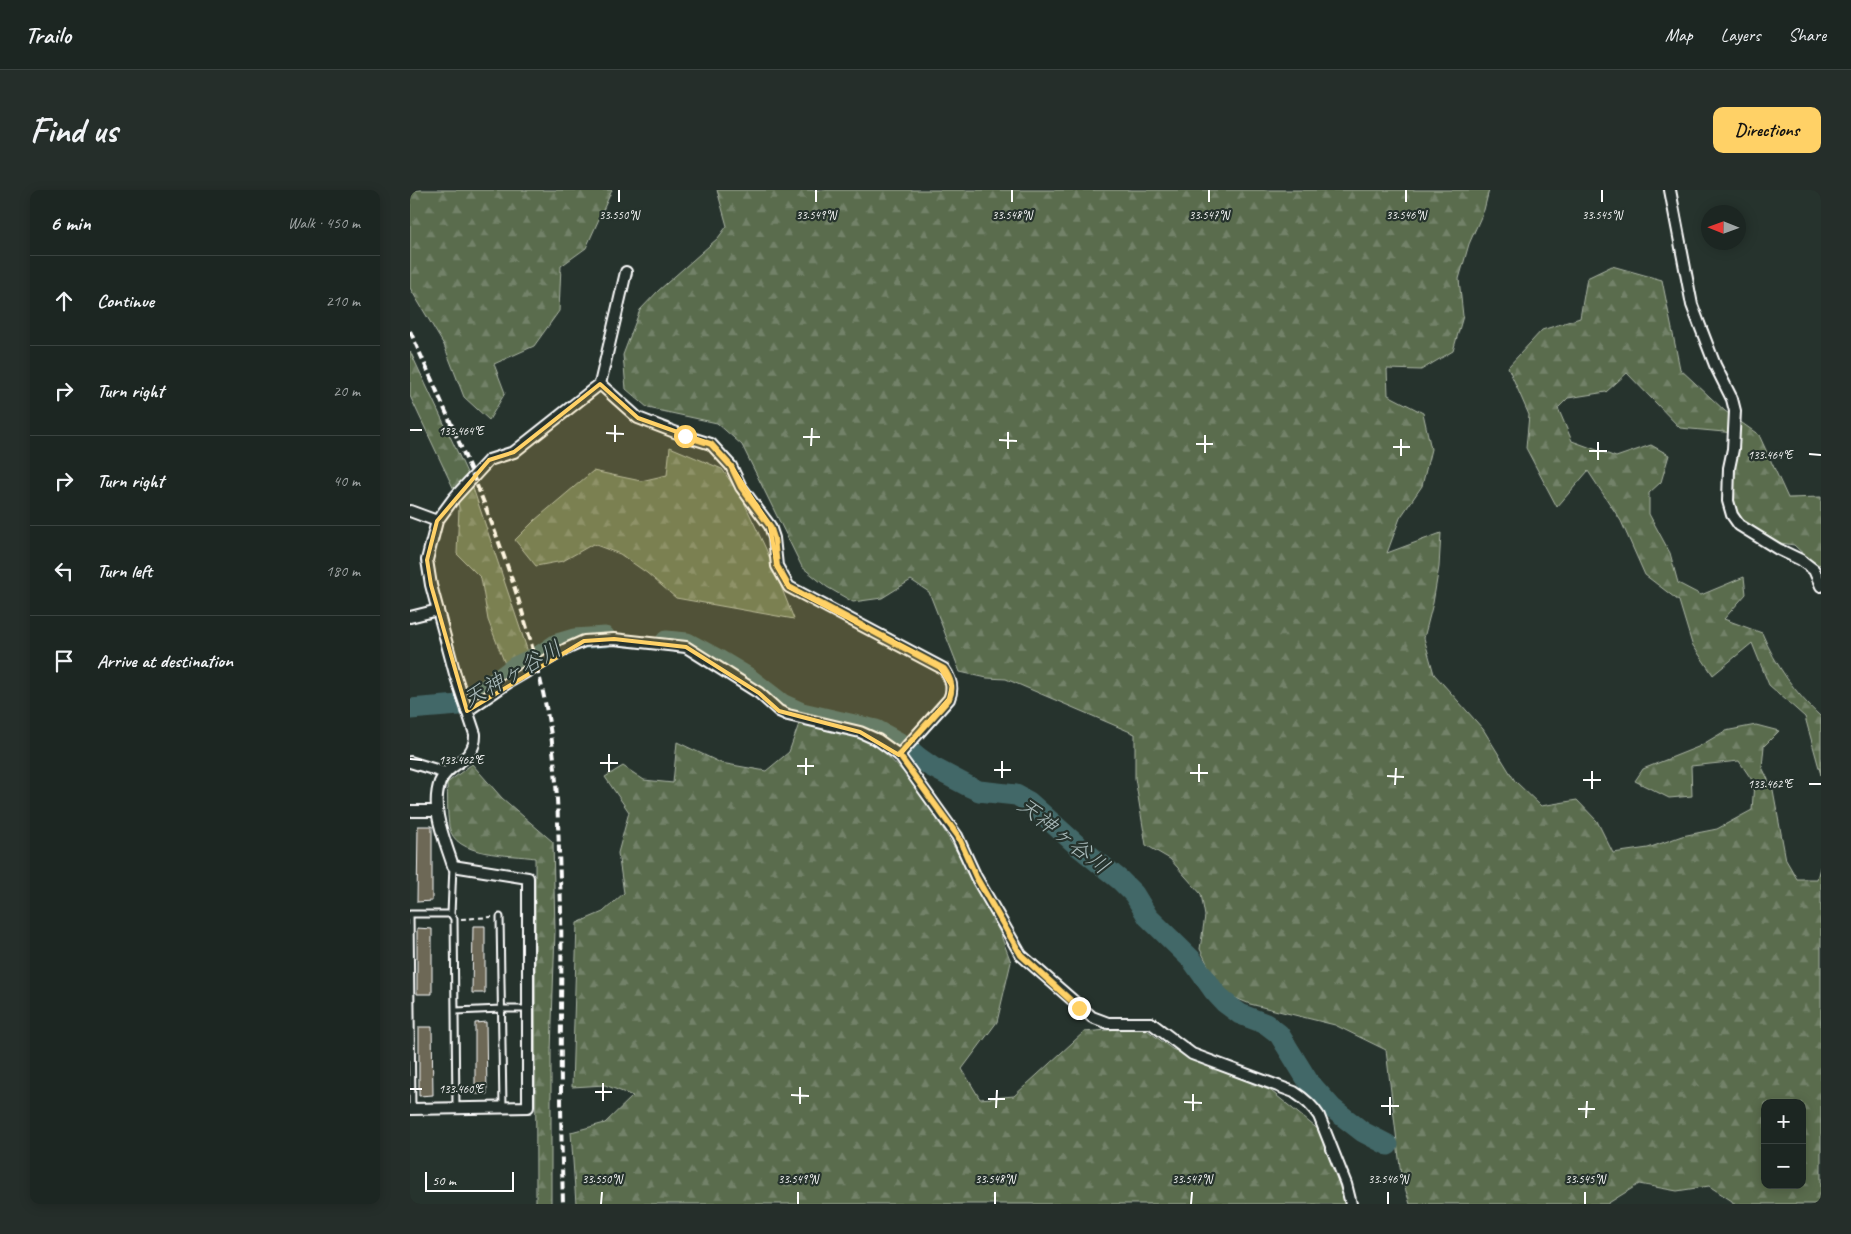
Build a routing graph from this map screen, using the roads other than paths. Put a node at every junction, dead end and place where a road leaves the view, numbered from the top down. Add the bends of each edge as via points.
1 (1670, 190) edge
2 (626, 272) dead end
3 (600, 384) junction
4 (410, 511) edge
5 (437, 521) junction
6 (1821, 586) edge
7 (438, 610) junction
8 (410, 617) edge
9 (467, 710) junction
10 (904, 750) junction
11 (410, 762) edge
12 (446, 773) junction
13 (410, 811) edge
14 (437, 811) junction
15 (453, 866) junction
16 (410, 914) edge
17 (451, 914) junction
18 (500, 917) dead end
19 (501, 1008) junction
20 (528, 1009) junction
21 (456, 1011) junction
22 (503, 1108) junction
23 (411, 1109) edge
24 (456, 1109) junction
25 (1350, 1204) edge

1 - 6 street via 1692,304 1735,410 1728,501 1732,514 1739,524 1814,570
2 - 3 street
3 - 5 street via 514,452 489,460
3 - 10 street via 638,418 711,444 731,466 741,487 770,526 777,566 789,587 944,669 952,694
4 - 5 street
5 - 7 street via 427,560
7 - 8 street
7 - 9 street
9 - 10 street via 566,648 584,641 614,639 686,648 759,693 788,716 860,732
9 - 12 street via 475,742 467,756
10 - 25 street via 958,836 976,877 1021,955 1092,1017 1108,1023 1151,1023 1192,1054 1305,1099 1319,1116 1346,1184
11 - 12 street
12 - 14 street via 440,782
13 - 14 street
14 - 15 street
15 - 17 lane
15 - 20 street via 528,878
16 - 17 lane
16 - 23 lane
17 - 21 lane via 454,919
18 - 19 lane
19 - 20 lane
19 - 21 lane
19 - 22 lane
20 - 22 street via 528,1107
21 - 24 lane
22 - 24 street
23 - 24 street

